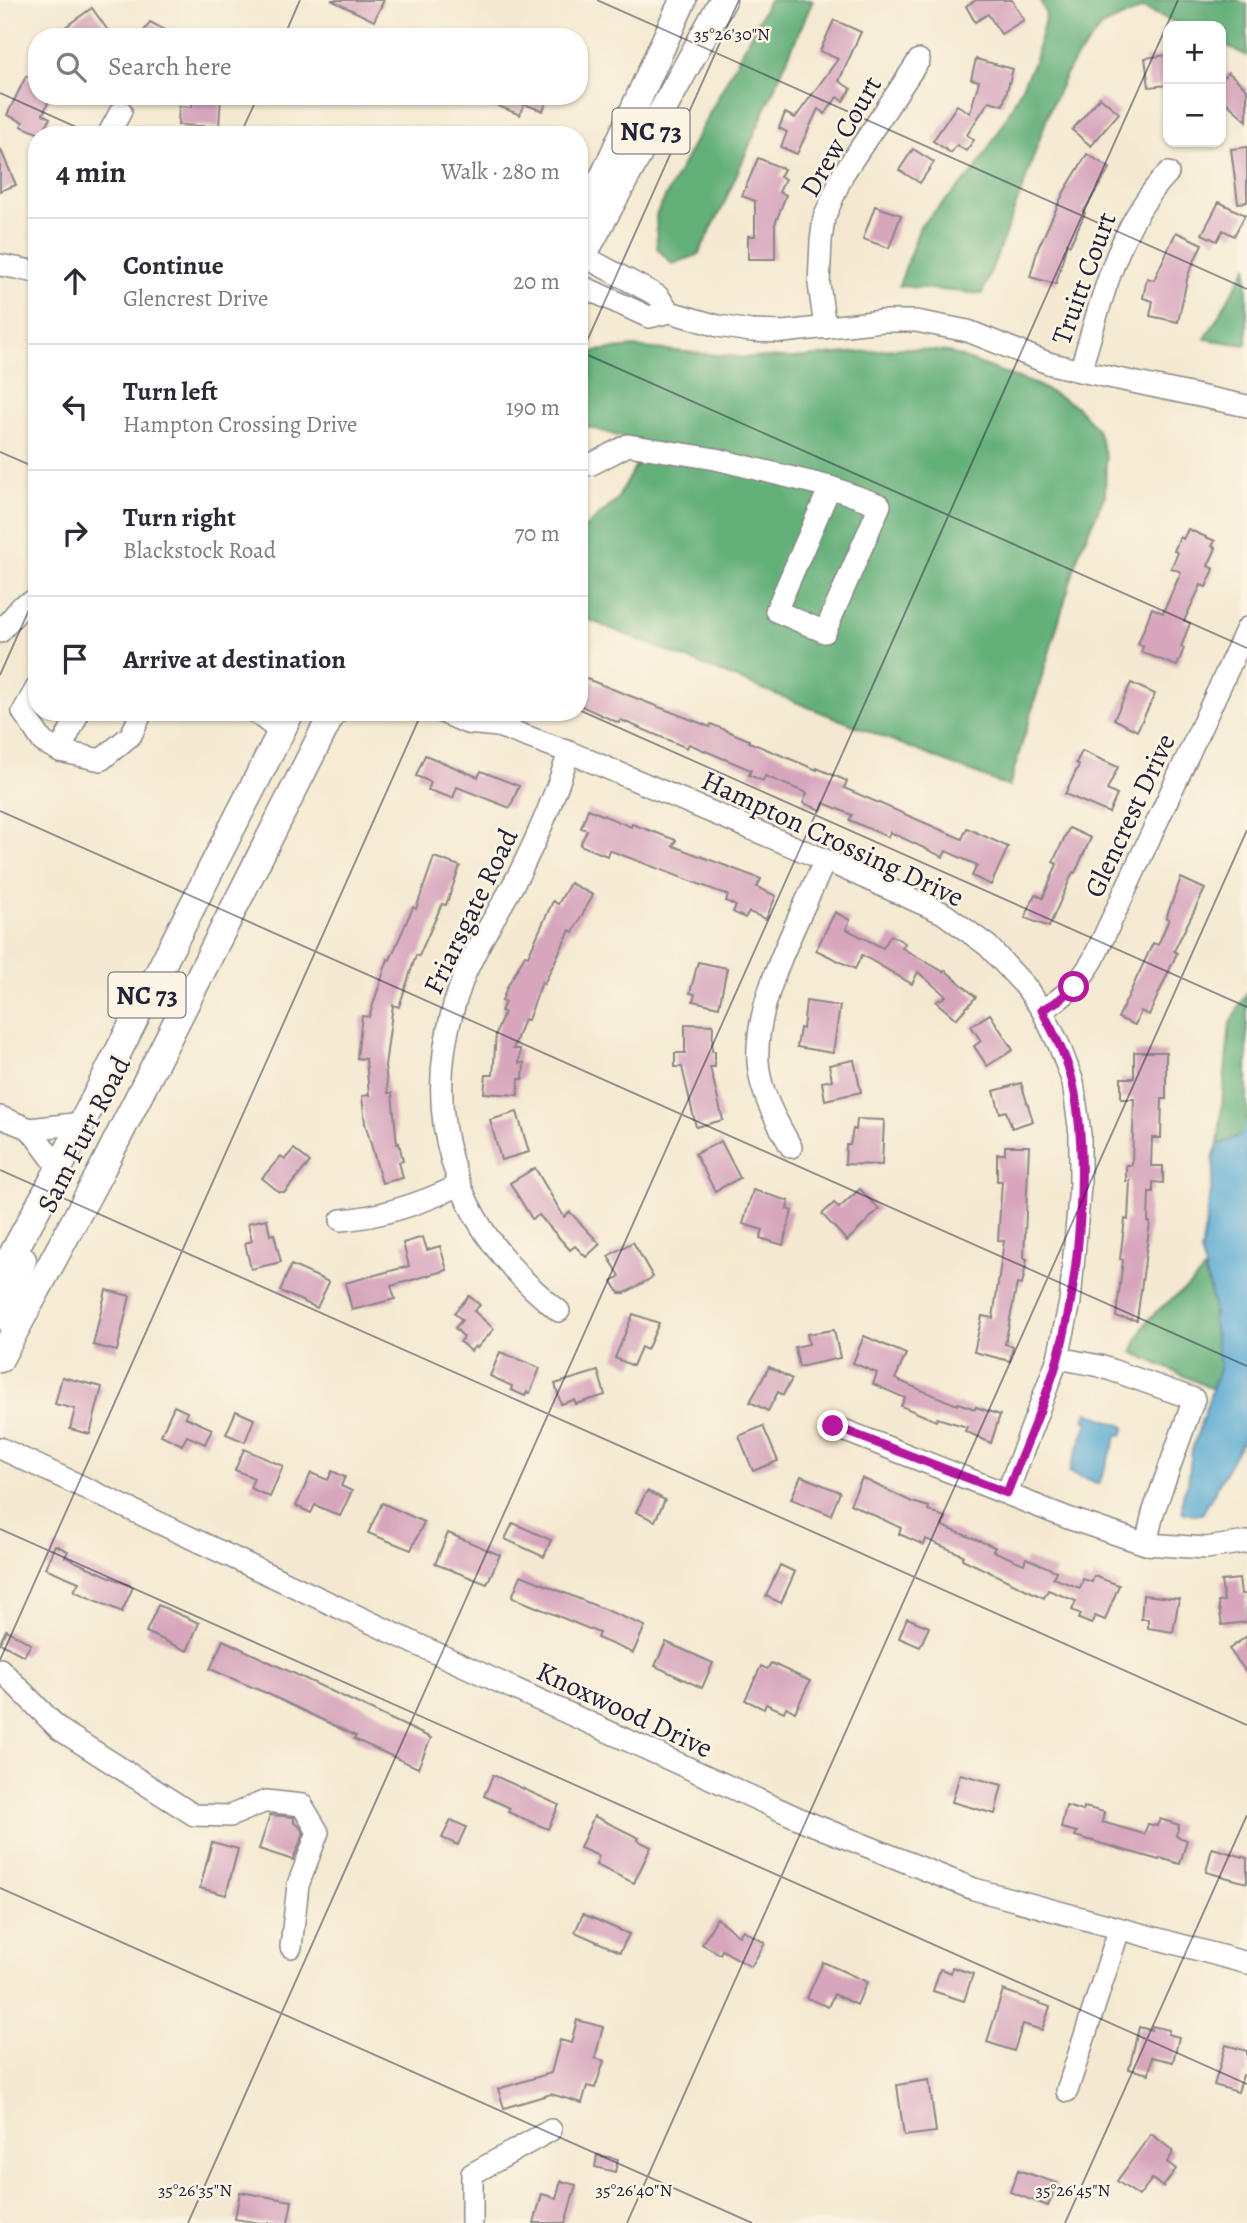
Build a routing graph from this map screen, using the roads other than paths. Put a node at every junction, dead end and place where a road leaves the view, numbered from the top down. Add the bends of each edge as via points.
1 (682, 0) edge
2 (723, 0) edge
3 (919, 60) dead end
4 (121, 111) dead end
5 (113, 126) edge
6 (588, 169) edge
7 (1168, 173) dead end
8 (588, 206) edge
9 (588, 246) edge
10 (588, 262) edge
11 (0, 265) edge
12 (28, 270) edge
13 (588, 289) edge
14 (670, 312) junction
15 (825, 328) junction
16 (1080, 371) junction
17 (1247, 407) edge
18 (588, 465) edge
19 (830, 487) junction
20 (28, 604) edge
21 (1247, 628) edge
22 (0, 632) edge
23 (1238, 673) edge
24 (28, 703) edge
25 (28, 720) edge
26 (29, 721) edge
27 (75, 721) edge
28 (138, 721) edge
29 (322, 721) edge
30 (328, 721) edge
31 (462, 721) edge
32 (480, 721) edge
33 (497, 721) edge
34 (286, 722) edge
35 (60, 751) junction
36 (569, 752) junction
37 (292, 792) junction
38 (825, 860) junction
39 (1042, 1010) junction
40 (0, 1117) edge
41 (82, 1124) junction
42 (30, 1129) junction
43 (790, 1147) dead end
44 (57, 1172) junction
45 (460, 1185) junction
46 (341, 1220) dead end
47 (0, 1277) edge
48 (559, 1311) dead end
49 (0, 1316) edge
50 (1058, 1358) junction
51 (0, 1359) edge
52 (833, 1426) dead end
53 (0, 1448) edge
54 (1007, 1493) junction
55 (1247, 1542) edge
56 (1146, 1544) junction
57 (0, 1669) edge
58 (1119, 1930) junction
59 (291, 1947) dead end
60 (1247, 1964) edge
61 (1067, 2091) dead end
62 (551, 2130) dead end
63 (472, 2223) edge

1 - 6 main road, NC 73
1 - 8 main road
2 - 9 main road, NC 73
3 - 15 street, Drew Court via 844,174 824,218 819,284
4 - 5 street
7 - 16 street, Truitt Court via 1145,200 1123,239
10 - 14 street via 658,296
11 - 12 street
13 - 14 street via 649,317
14 - 15 street via 751,331
15 - 16 street via 916,321 968,331
16 - 17 street
18 - 19 street via 628,445 716,459
19 - 19 street via 880,505 825,632 776,611
20 - 22 street
21 - 23 street, Glencrest Drive
23 - 39 street, Glencrest Drive via 1093,960 1074,987
24 - 25 street via 23,712
26 - 35 street via 43,742
27 - 35 street
28 - 35 street via 131,734 101,760
29 - 37 main road
30 - 37 main road, Sam Furr Road / NC 73
31 - 32 street, Hampton Crossing Drive
33 - 36 street, Hampton Crossing Drive
34 - 41 main road, Sam Furr Road / NC 73
36 - 38 street, Hampton Crossing Drive
36 - 45 street, Friarsgate Road via 539,832 464,976 448,1027 442,1103
37 - 51 main road, Sam Furr Road / NC 73 via 101,1171
38 - 39 street, Hampton Crossing Drive via 943,913 988,946
38 - 43 street via 770,987 761,1023 758,1064 762,1082
39 - 50 street, Hampton Crossing Drive via 1073,1082 1080,1134 1078,1228
40 - 42 street
41 - 42 street
41 - 44 main road, Sam Furr Road / NC 73
42 - 44 street
44 - 47 main road, Sam Furr Road / NC 73
44 - 49 main road
45 - 46 street via 411,1206
45 - 48 street, Friarsgate Road via 497,1250 530,1288
50 - 54 street, Hampton Crossing Drive
50 - 56 street via 1100,1366 1194,1399
52 - 54 street
53 - 58 street, Knoxwood Drive via 810,1823 974,1889
54 - 56 street
55 - 56 street via 1206,1548
57 - 59 street via 59,1729 194,1815 230,1816 266,1801 302,1805 318,1832 298,1885
58 - 60 street, Knoxwood Drive
58 - 61 street
62 - 63 street via 472,2174

